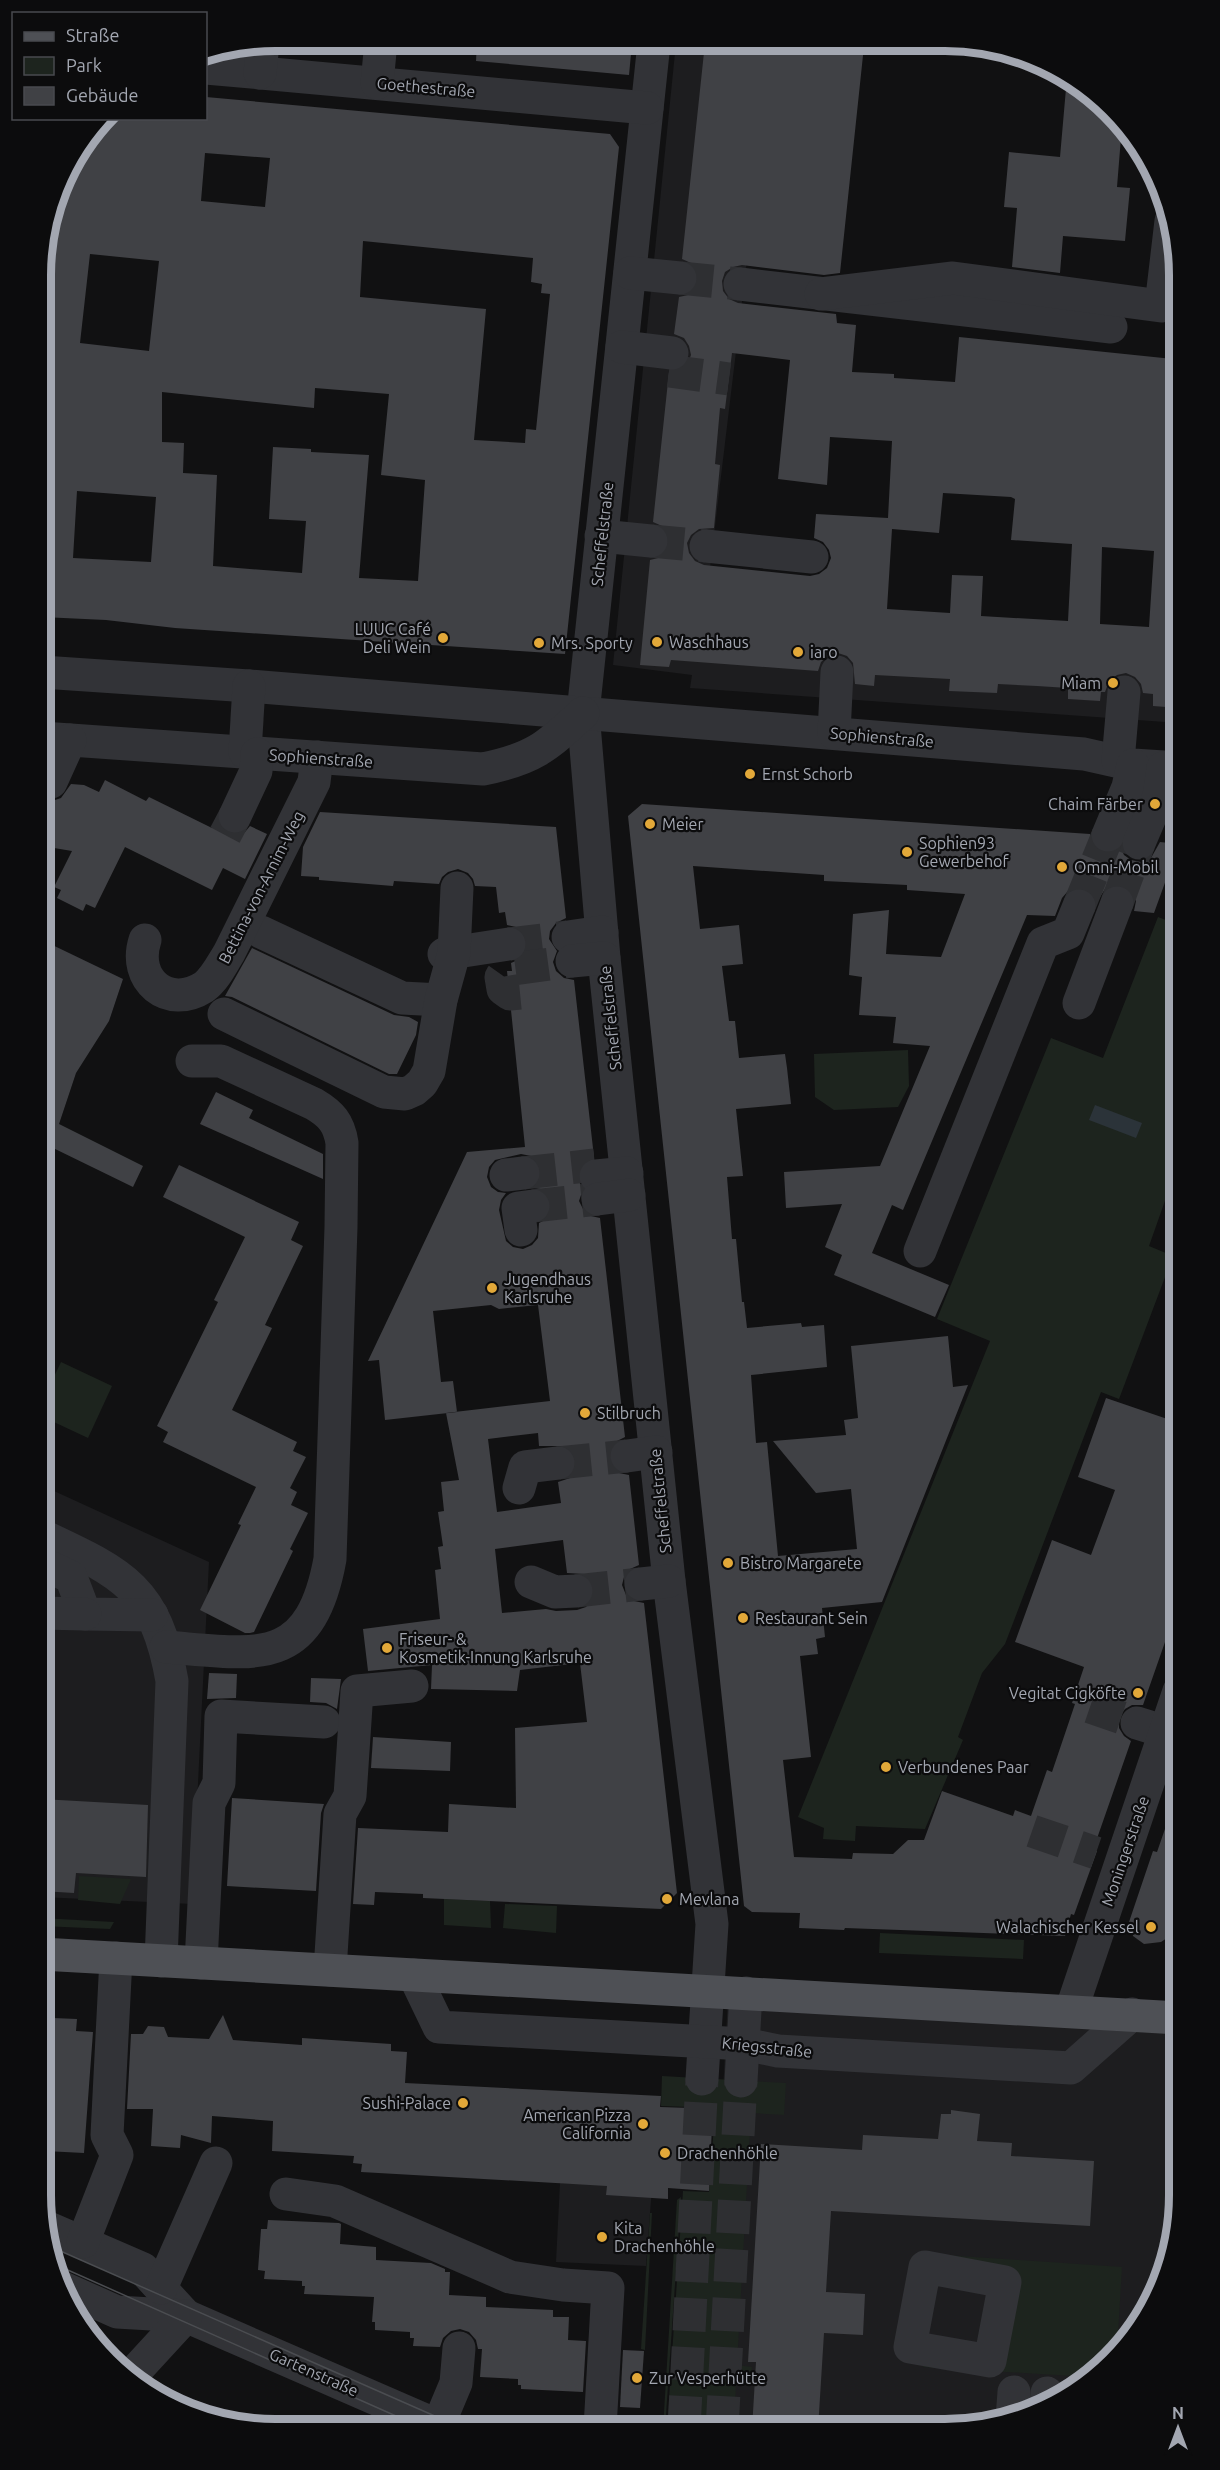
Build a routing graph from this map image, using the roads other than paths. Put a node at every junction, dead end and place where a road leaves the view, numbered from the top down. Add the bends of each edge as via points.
1 (653, 51) edge
2 (261, 58) edge
3 (207, 68) edge
4 (647, 108) junction
5 (1168, 250) edge
6 (630, 273) junction
7 (680, 278) tunnel mouth
8 (740, 284) tunnel mouth
9 (821, 294) junction
10 (1111, 327) dead end
11 (621, 356) junction
12 (670, 362) tunnel mouth
13 (601, 537) junction
14 (651, 541) tunnel mouth
15 (706, 546) tunnel mouth
16 (812, 558) dead end
17 (837, 672) dead end
18 (51, 673) edge
19 (249, 686) junction
20 (1124, 692) dead end
21 (583, 713) junction
22 (834, 733) junction
23 (56, 739) edge
24 (251, 753) junction
25 (316, 757) junction
26 (1148, 766) edge
27 (51, 782) dead end
28 (235, 816) tunnel mouth
29 (1124, 839) tunnel mouth
30 (457, 888) dead end
31 (1117, 903) tunnel mouth
32 (1079, 906) tunnel mouth
33 (261, 932) dead end
34 (145, 940) dead end
35 (509, 944) tunnel mouth
36 (603, 945) junction
37 (570, 949) tunnel mouth
38 (449, 954) junction
39 (441, 1000) junction
40 (1079, 1003) dead end
41 (224, 1014) dead end
42 (192, 1060) dead end
43 (920, 1251) dead end
44 (558, 1463) tunnel mouth
45 (519, 1488) dead end
46 (51, 1552) edge
47 (51, 1558) edge
48 (531, 1582) dead end
49 (576, 1591) tunnel mouth
50 (51, 1613) edge
51 (85, 1614) junction
52 (152, 1615) junction
53 (166, 1647) junction
54 (412, 1686) dead end
55 (1160, 1712) edge
56 (324, 1722) dead end
57 (51, 1955) edge
58 (116, 1958) junction
59 (161, 1961) junction
60 (201, 1963) junction
61 (330, 1970) junction
62 (414, 1975) junction
63 (707, 1992) junction
64 (746, 1994) junction
65 (1071, 2011) junction
66 (1132, 2014) junction
67 (1169, 2017) edge
68 (705, 2041) junction
69 (744, 2044) junction
70 (702, 2079) tunnel mouth
71 (741, 2081) tunnel mouth
72 (216, 2163) dead end
73 (286, 2194) dead end
74 (54, 2230) edge
75 (83, 2242) junction
76 (161, 2288) junction
77 (73, 2292) edge
78 (186, 2316) junction
79 (459, 2348) dead end
80 (135, 2371) edge
81 (423, 2419) edge
82 (444, 2419) edge
83 (601, 2419) edge

1 - 4 street, Scheffelstraße
2 - 3 street, Goethestraße
2 - 4 street, Goethestraße via 379,68
4 - 6 street, Scheffelstraße
5 - 9 street via 1161,306 964,270 953,278
6 - 7 street
6 - 11 street, Scheffelstraße
8 - 9 street
9 - 10 street
11 - 12 street
11 - 13 street, Scheffelstraße via 599,451
13 - 14 street
13 - 21 street, Scheffelstraße
15 - 16 street
17 - 22 street
18 - 19 street, Sophienstraße
19 - 21 street, Sophienstraße
19 - 24 street
20 - 26 street
21 - 22 street, Sophienstraße
21 - 25 street, Sophienstraße via 547,747 511,763 483,769
21 - 36 street, Scheffelstraße
22 - 26 street, Sophienstraße via 1084,754
23 - 24 street, Sophienstraße
23 - 27 street
24 - 25 street, Sophienstraße
24 - 28 street via 256,771
25 - 34 street, Bettina-von-Arnim-Weg via 314,782 215,976 205,986 179,995 154,987 146,976 141,953
26 - 29 street via 1159,796
30 - 38 street
31 - 40 street
32 - 43 street via 1068,933 1043,943
33 - 39 street via 402,998
35 - 38 street
36 - 37 street
36 - 63 street, Scheffelstraße via 612,1178 655,1582 712,1924
38 - 39 street
39 - 41 street via 429,1071 422,1083 405,1094 384,1092
42 - 53 street via 221,1060 314,1104 335,1120 340,1131 342,1216 330,1559 313,1613 301,1629 280,1645 252,1652
44 - 45 street via 525,1467
46 - 52 street via 102,1564 117,1573
47 - 51 street via 71,1577
48 - 49 street via 555,1592
50 - 51 street
51 - 52 street
52 - 53 street
53 - 59 street via 172,1681
54 - 61 street via 357,1691 350,1796 340,1814
55 - 65 street, Moningerstraße via 1109,1858
56 - 60 street via 221,1716 219,1783 209,1803
57 - 58 main road
58 - 59 main road
58 - 75 street via 107,2135 117,2155
59 - 60 main road
60 - 61 main road
61 - 62 main road
62 - 63 main road
62 - 68 street, Kriegsstraße via 439,2027
63 - 64 main road
63 - 68 street, Scheffelstraße
64 - 65 main road
64 - 69 street
65 - 66 main road
66 - 67 main road
66 - 69 street, Kriegsstraße via 1086,2066 964,2064
68 - 69 street, Kriegsstraße
68 - 70 street, Scheffelstraße
69 - 71 street
72 - 76 street
73 - 83 street via 335,2201 510,2277 609,2288
74 - 75 street, Gartenstraße
75 - 76 street, Gartenstraße via 143,2269
76 - 78 street, Gartenstraße
77 - 78 street, Gartenstraße via 117,2312
78 - 80 street
78 - 81 street, Gartenstraße
79 - 82 street via 456,2384

